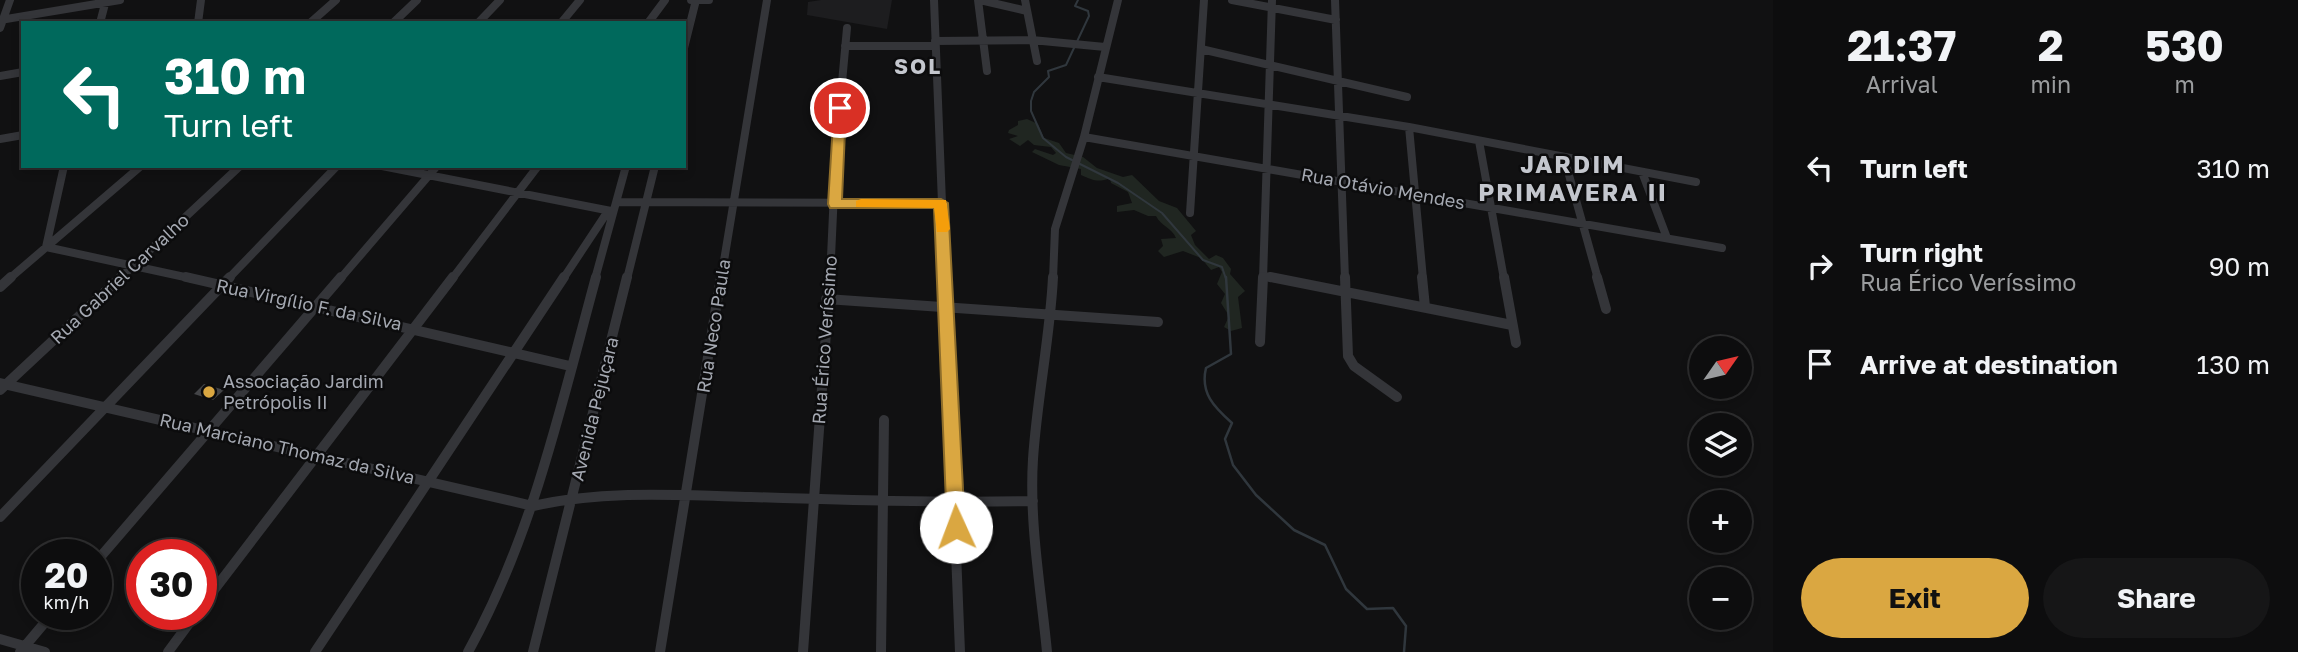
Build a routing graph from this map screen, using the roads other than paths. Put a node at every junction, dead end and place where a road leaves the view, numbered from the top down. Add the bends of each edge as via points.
1 (10, 0) edge
2 (120, 0) edge
3 (201, 0) edge
4 (336, 0) edge
5 (417, 0) edge
6 (500, 0) edge
7 (580, 0) edge
8 (665, 0) edge
9 (690, 0) edge
10 (696, 0) edge
11 (709, 0) edge
12 (767, 0) edge
13 (934, 0) edge
14 (979, 0) edge
15 (1025, 0) edge
16 (1118, 0) edge
17 (1204, 0) edge
18 (1232, 0) edge
19 (1335, 0) edge
20 (106, 1) edge
21 (1272, 4) edge
22 (1027, 11) junction
23 (1336, 20) junction
24 (101, 21) edge
25 (198, 21) edge
26 (312, 21) edge
27 (395, 21) edge
28 (480, 21) edge
29 (563, 21) edge
30 (649, 21) edge
31 (1, 23) edge
32 (846, 28) dead end
33 (982, 39) junction
34 (686, 40) edge
35 (1032, 40) junction
36 (935, 43) junction
37 (845, 46) junction
38 (1105, 47) junction
39 (1201, 49) junction
40 (1037, 61) dead end
41 (1270, 66) junction
42 (987, 71) dead end
43 (21, 72) edge
44 (0, 76) edge
45 (1098, 77) junction
46 (1339, 82) junction
47 (1196, 93) junction
48 (1407, 97) dead end
49 (1270, 105) junction
50 (1340, 116) junction
51 (1409, 127) junction
52 (21, 135) edge
53 (1084, 137) junction
54 (0, 139) edge
55 (1479, 141) junction
56 (1194, 156) junction
57 (1564, 157) junction
58 (63, 168) edge
59 (139, 168) edge
60 (238, 168) edge
61 (335, 168) edge
62 (392, 168) edge
63 (435, 168) edge
64 (536, 168) edge
65 (625, 168) edge
66 (654, 168) edge
67 (1267, 169) junction
68 (1642, 172) junction
69 (429, 175) junction
70 (1342, 182) junction
71 (1696, 182) dead end
72 (517, 193) junction
73 (1417, 195) junction
74 (646, 202) junction
75 (734, 203) junction
76 (941, 203) junction
77 (835, 204) junction
78 (614, 208) junction
79 (1491, 208) junction
80 (1190, 214) dead end
81 (1584, 224) junction
82 (1667, 238) junction
83 (46, 247) junction
84 (1722, 248) dead end
85 (134, 267) junction
86 (1264, 276) junction
87 (222, 286) junction
88 (0, 287) edge
89 (1348, 292) junction
90 (826, 299) junction
91 (318, 306) junction
92 (947, 307) junction
93 (1425, 307) junction
94 (1606, 309) dead end
95 (1051, 314) junction
96 (1158, 322) dead end
97 (1512, 325) junction
98 (414, 328) junction
99 (1260, 342) dead end
100 (1516, 343) dead end
101 (514, 353) junction
102 (570, 366) junction
103 (2, 386) edge
104 (1397, 397) dead end
105 (106, 408) junction
106 (884, 420) dead end
107 (208, 430) junction
108 (314, 456) junction
109 (428, 482) junction
110 (687, 495) junction
111 (573, 497) junction
112 (815, 498) junction
113 (885, 501) junction
114 (1033, 501) junction
115 (955, 502) junction
116 (533, 506) junction
117 (0, 517) edge
118 (112, 543) edge
119 (217, 586) edge
120 (39, 630) edge
121 (184, 630) edge
122 (0, 639) edge
123 (23, 649) edge
124 (45, 652) edge
125 (168, 652) edge
126 (314, 652) edge
127 (468, 652) edge
128 (533, 652) edge
129 (660, 652) edge
130 (803, 652) edge
131 (881, 652) edge
132 (960, 652) edge
133 (1047, 652) edge

1 - 31 street
2 - 20 street
3 - 25 street
4 - 26 street
5 - 27 street
6 - 28 street
7 - 29 street
8 - 30 street
9 - 10 street
10 - 11 street
10 - 34 street
12 - 75 street, Rua Neco Paula
13 - 36 street
14 - 22 street
14 - 33 street
15 - 22 street
16 - 38 street
17 - 39 street
18 - 21 street
19 - 23 street
20 - 24 street
20 - 31 street
21 - 23 street
21 - 41 street
22 - 35 street
23 - 46 street
32 - 37 street, Rua Érico Veríssimo
33 - 35 street
33 - 36 street
33 - 42 street
35 - 38 street
35 - 40 street
36 - 37 street
36 - 76 street
37 - 77 street, Rua Érico Veríssimo
38 - 45 street
39 - 41 street
39 - 47 street
41 - 46 street
41 - 49 street
43 - 44 street
45 - 47 street
45 - 53 street
46 - 48 street
46 - 50 street
47 - 49 street
47 - 56 street
49 - 50 street
49 - 67 street
50 - 51 street
50 - 70 street
51 - 55 street
51 - 73 street
52 - 54 street
53 - 56 street, Rua Otávio Mendes
53 - 95 street via 1055,229
55 - 57 street
55 - 79 street
56 - 67 street, Rua Otávio Mendes
56 - 80 street
57 - 68 street
57 - 81 street
58 - 83 street
59 - 83 street
60 - 85 street, Rua Gabriel Carvalho
61 - 87 street
62 - 69 street
63 - 69 street
64 - 72 street
65 - 78 street
66 - 74 street, Avenida Pejuçara
67 - 70 street, Rua Otávio Mendes
67 - 86 street
68 - 71 street
68 - 82 street
69 - 72 street
69 - 91 street
70 - 73 street, Rua Otávio Mendes
70 - 89 street
72 - 78 street
72 - 98 street
73 - 79 street, Rua Otávio Mendes
73 - 93 street
74 - 75 street
74 - 78 street
74 - 111 street, Avenida Pejuçara
75 - 77 street
75 - 110 street, Rua Neco Paula
76 - 77 street
76 - 92 street
77 - 90 street, Rua Érico Veríssimo
78 - 101 street
78 - 102 street
79 - 81 street, Rua Otávio Mendes
79 - 97 street
81 - 82 street, Rua Otávio Mendes
81 - 94 street
82 - 84 street, Rua Otávio Mendes
83 - 85 street, Rua Virgílio F. da Silva
83 - 88 street
85 - 87 street, Rua Virgílio F. da Silva
85 - 103 street, Rua Gabriel Carvalho
86 - 89 street
86 - 99 street
87 - 91 street, Rua Virgílio F. da Silva
87 - 105 street
89 - 93 street
89 - 104 street via 1348,356 1354,366
90 - 92 street
90 - 112 street, Rua Érico Veríssimo
91 - 98 street, Rua Virgílio F. da Silva
91 - 107 street
92 - 95 street
92 - 115 street
93 - 97 street
95 - 96 street
95 - 114 street via 1033,459
97 - 100 street
98 - 101 street, Rua Virgílio F. da Silva
98 - 108 street
101 - 102 street, Rua Virgílio F. da Silva
101 - 109 street
102 - 116 street
103 - 105 street, Rua Marciano Thomaz da Silva
105 - 107 street, Rua Marciano Thomaz da Silva
105 - 117 street
106 - 113 street
107 - 108 street, Rua Marciano Thomaz da Silva
107 - 118 street
108 - 109 street, Rua Marciano Thomaz da Silva
108 - 119 street
109 - 116 street, Rua Marciano Thomaz da Silva
109 - 126 street
110 - 111 street, Rua Marciano Thomaz da Silva
110 - 112 street, Rua Marciano Thomaz da Silva
110 - 129 street, Rua Neco Paula
111 - 116 street, Rua Marciano Thomaz da Silva
111 - 128 street, Avenida Pejuçara
112 - 113 street, Rua Marciano Thomaz da Silva
112 - 130 street, Rua Érico Veríssimo
113 - 115 street, Rua Marciano Thomaz da Silva
113 - 131 street
114 - 115 street, Rua Marciano Thomaz da Silva
114 - 133 street
115 - 132 street
116 - 127 street via 495,606
120 - 123 street
121 - 125 street
122 - 123 street
123 - 124 street

